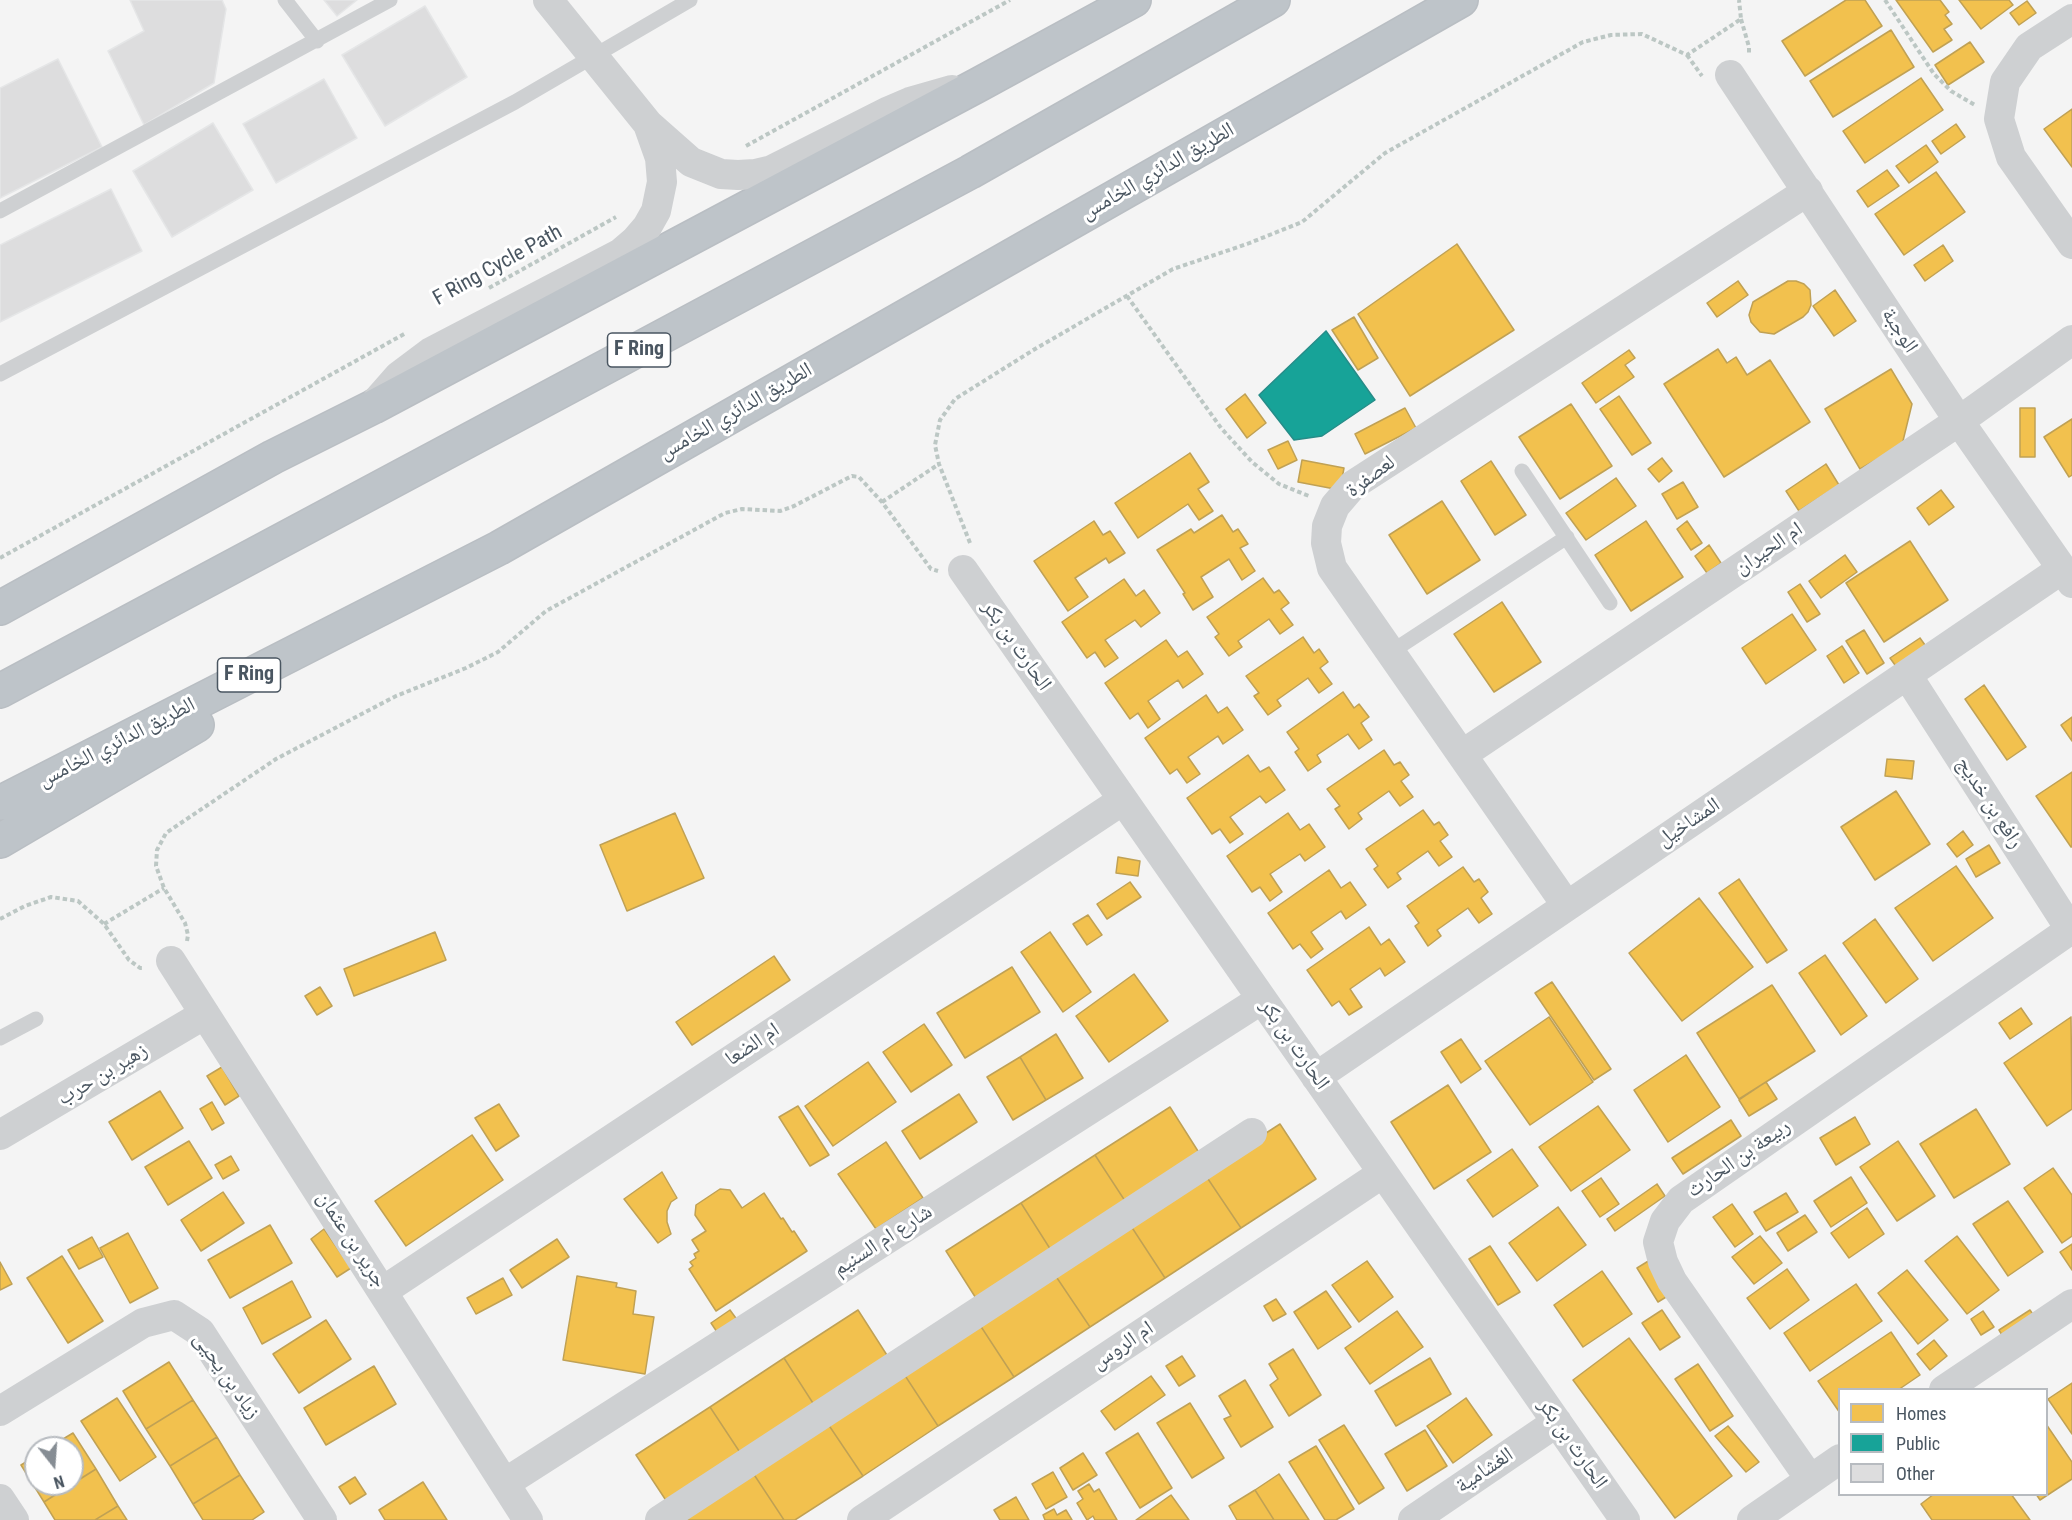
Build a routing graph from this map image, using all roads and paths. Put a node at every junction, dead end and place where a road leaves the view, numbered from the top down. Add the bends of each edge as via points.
1 (285, 0) edge
2 (390, 0) edge
3 (548, 0) edge
4 (690, 0) edge
5 (1010, 0) edge
6 (1134, 0) edge
7 (1273, 0) edge
8 (1461, 0) edge
9 (1739, 0) edge
10 (1885, 0) edge
11 (2072, 19) edge
12 (317, 41) junction
13 (594, 57) junction
14 (1730, 75) dead end
15 (978, 85) junction
16 (1999, 119) junction
17 (648, 124) junction
18 (705, 169) junction
19 (1808, 191) junction
20 (0, 211) edge
21 (619, 216) dead end
22 (2072, 244) edge
23 (484, 291) dead end
24 (1127, 296) junction
25 (411, 331) dead end
26 (2072, 340) edge
27 (0, 374) edge
28 (373, 407) junction
29 (1959, 421) junction
30 (939, 464) junction
31 (1522, 471) dead end
32 (882, 502) junction
33 (1335, 506) junction
34 (1567, 537) junction
35 (499, 548) junction
36 (0, 558) edge
37 (963, 570) junction
38 (2067, 576) edge
39 (1610, 603) dead end
40 (0, 608) edge
41 (1390, 652) junction
42 (1906, 675) junction
43 (0, 691) edge
44 (1463, 754) junction
45 (1123, 800) junction
46 (0, 803) edge
47 (0, 841) edge
48 (164, 888) junction
49 (1567, 906) junction
50 (0, 919) edge
51 (104, 924) junction
52 (2071, 931) edge
53 (171, 961) junction
54 (1262, 999) junction
55 (205, 1014) junction
56 (36, 1019) dead end
57 (0, 1038) edge
58 (1316, 1077) junction
59 (1252, 1133) dead end
60 (0, 1135) edge
61 (1383, 1173) junction
62 (383, 1291) junction
63 (2072, 1305) edge
64 (1946, 1388) edge
65 (0, 1411) edge
66 (1557, 1422) junction
67 (1838, 1460) edge
68 (1810, 1479) junction
69 (505, 1483) junction
70 (0, 1499) edge
71 (14, 1520) edge
72 (322, 1520) edge
73 (528, 1520) edge
74 (660, 1520) edge
75 (862, 1520) edge
76 (1413, 1520) edge
77 (1625, 1520) edge
78 (1752, 1520) edge

1 - 12 lane
2 - 12 lane
3 - 13 street
4 - 13 lane
5 - 18 path
6 - 15 highway
7 - 43 highway, F Ring via 970,172
8 - 35 highway, الطريق الدائري الخامس / F Ring
9 - 24 path via 1741,19 1687,55 1642,34 1611,35 1583,42 1385,153 1302,222 1173,269
10 - 16 path via 1934,75 1951,91
11 - 16 street via 2029,47 2005,82
12 - 20 lane
13 - 17 street
13 - 27 lane
14 - 19 street, الوجبة
15 - 18 street via 910,102 772,170 738,175
15 - 28 highway
16 - 22 street via 2011,157
17 - 18 street via 679,153
17 - 28 street via 660,158 662,182 656,210 635,241 613,257 431,352 399,376
19 - 29 street, الوجبة
19 - 33 street, لعصفرة via 1353,484
21 - 23 path, F Ring Cycle Path
24 - 30 path via 955,399 940,420 935,445
24 - 33 path via 1221,428 1251,462 1279,484
25 - 36 path
26 - 29 street, ام الحيران
28 - 40 highway via 273,457
29 - 38 street, الوجبة
29 - 44 street, ام الحيران
30 - 32 path
30 - 37 path via 969,538 972,554
31 - 34 lane
32 - 37 path via 931,569 949,573
32 - 48 path via 858,477 852,476 780,511 742,509 725,513 546,611 498,652 396,696 276,759 219,797 166,833 157,850 156,866
33 - 41 street, لعصفرة via 1327,526 1326,543 1332,568
34 - 39 lane
34 - 41 lane
35 - 46 highway, الطريق الدائري الخامس / F Ring
35 - 47 highway
37 - 45 street, الحارث بن بكر
38 - 42 street, المشاخيل
41 - 44 street, لعصفرة
42 - 49 street, المشاخيل
42 - 52 street, رافع بن خديج
44 - 49 street, لعصفرة
45 - 54 street, الحارث بن بكر
45 - 62 street, ام الضعا
48 - 51 path
48 - 53 path via 188,935 186,949
49 - 58 street, المشاخيل
50 - 51 path via 51,897 78,901
51 - 53 path via 129,960 140,968 154,968
52 - 68 street, ربيعة بن الحارث via 1681,1200 1665,1221 1658,1242 1672,1281
53 - 55 street, جرير بن عثمان
54 - 58 street, الحارث بن بكر
54 - 69 street, شارع ام السنيم
55 - 60 street, زهير بن حرب
55 - 62 street, جرير بن عثمان
56 - 57 lane
58 - 61 street, الحارث بن بكر
59 - 74 street
61 - 66 street, الحارث بن بكر
61 - 75 street, ام الروس
62 - 69 street, جرير بن عثمان
63 - 64 street
65 - 72 street, زياد بن يحيى via 143,1323 174,1315 200,1332
66 - 76 street, الغشامية
66 - 77 street, الحارث بن بكر
67 - 68 street
68 - 78 street
69 - 73 street, جرير بن عثمان
70 - 71 street

